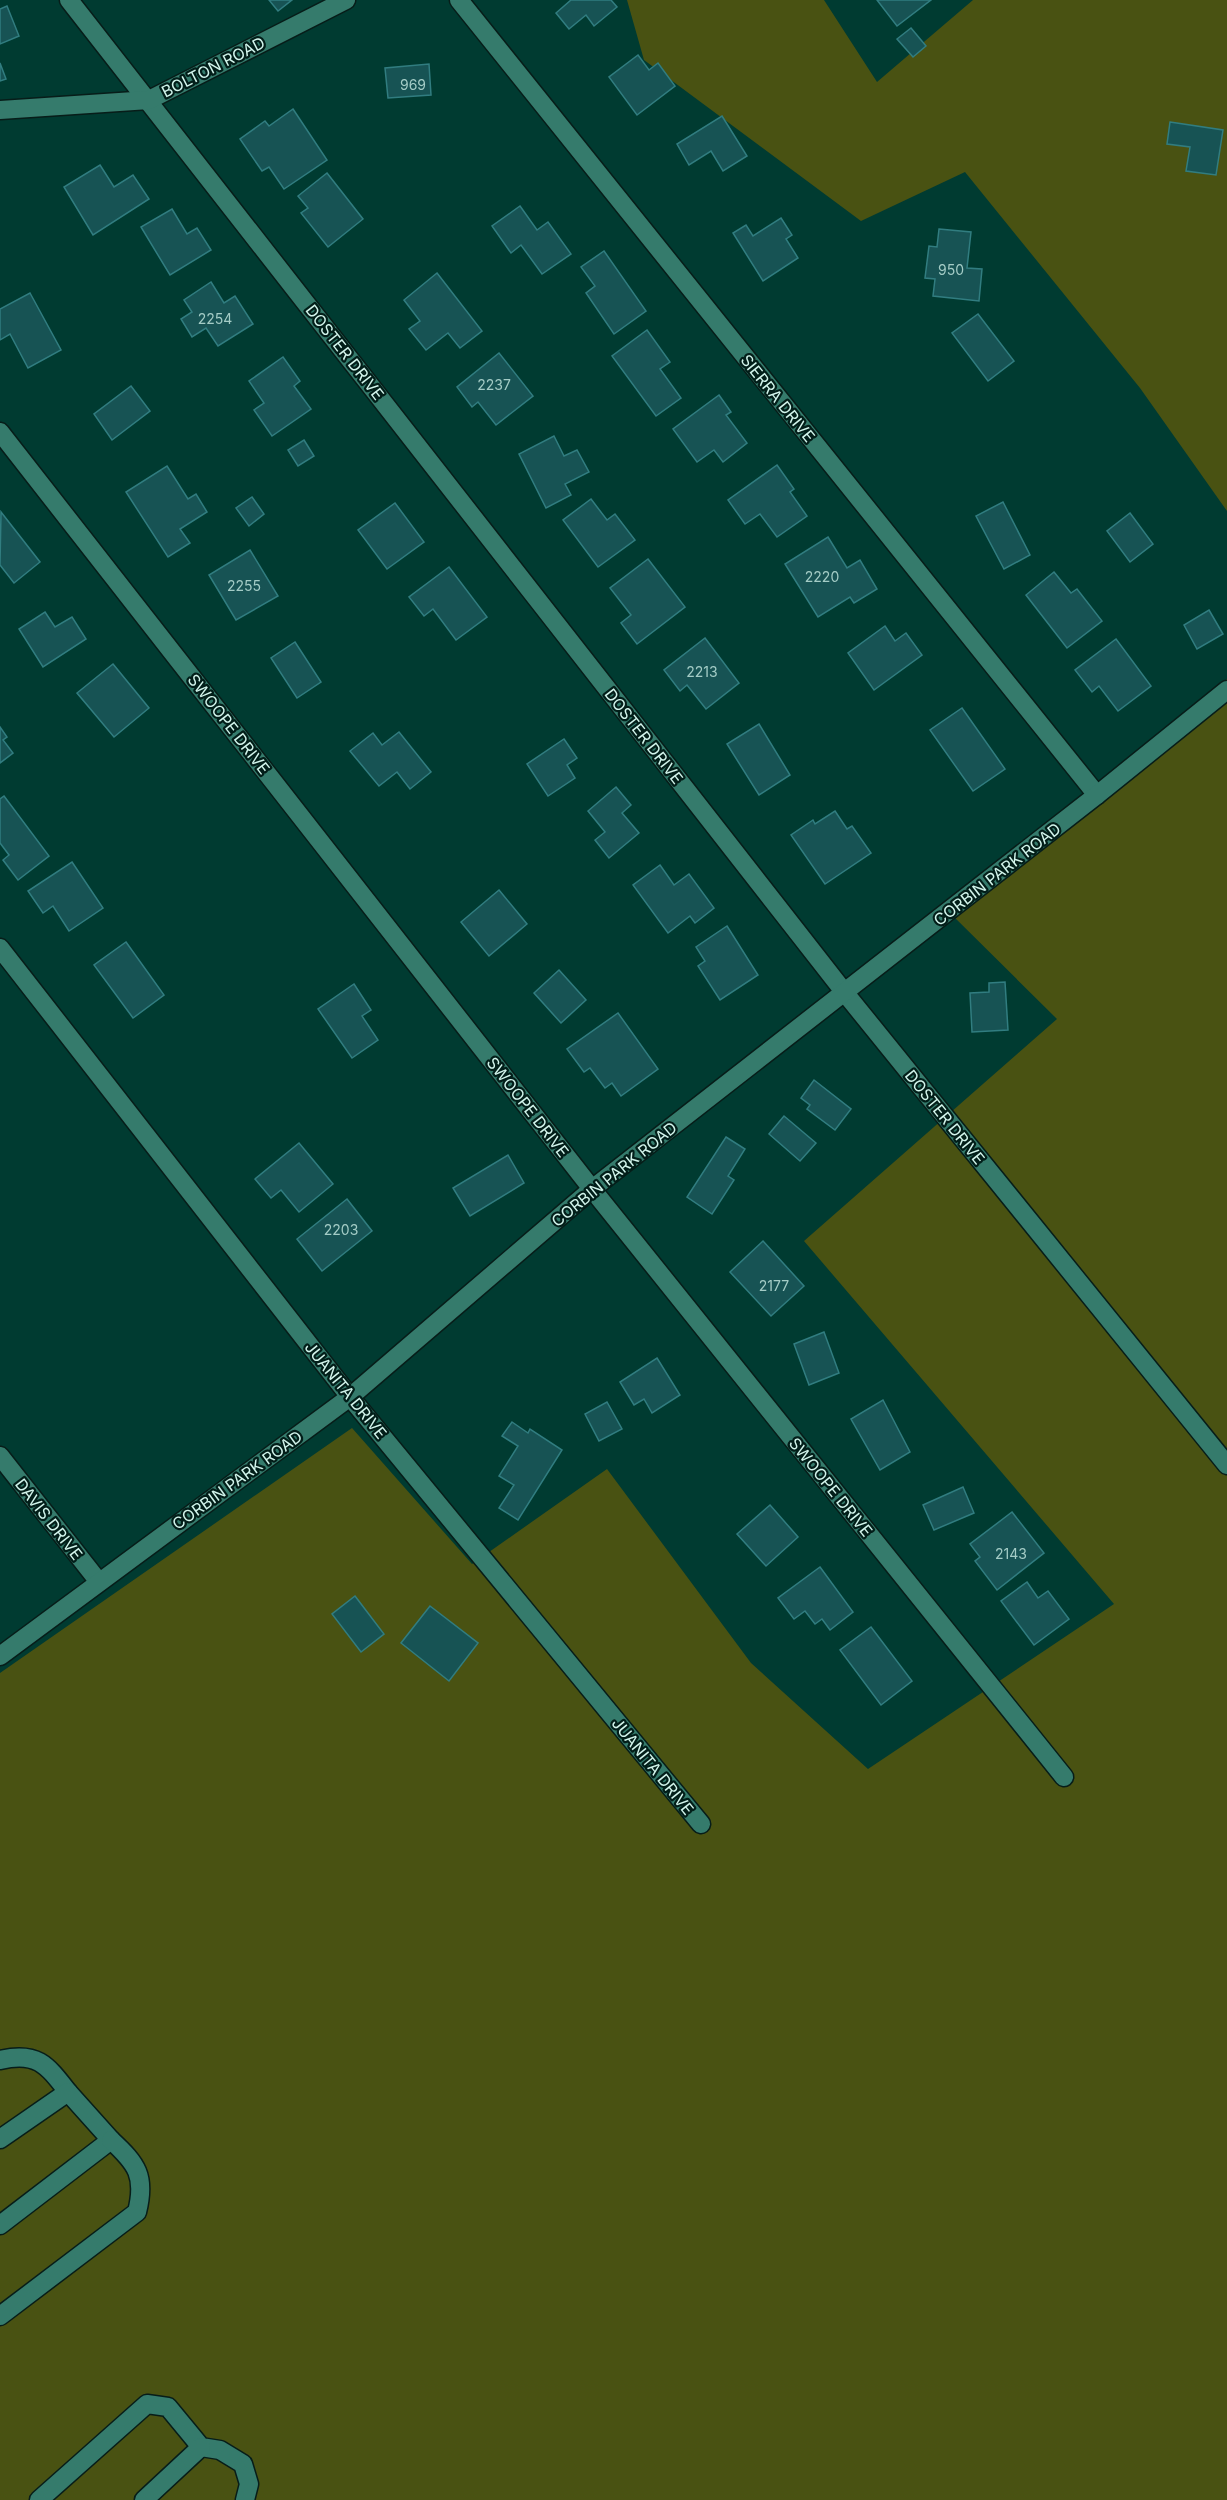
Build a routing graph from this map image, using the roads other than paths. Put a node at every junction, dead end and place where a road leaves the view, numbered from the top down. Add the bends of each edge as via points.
1 (69, 0) edge
2 (346, 0) edge
3 (459, 0) edge
4 (149, 100) junction
5 (0, 110) edge
6 (0, 432) edge
7 (1227, 690) edge
8 (1097, 795) junction
9 (0, 948) edge
10 (845, 993) junction
11 (592, 1189) junction
12 (350, 1397) junction
13 (0, 1456) edge
14 (1227, 1465) edge
15 (99, 1582) junction
16 (0, 1656) edge
17 (1064, 1777) dead end
18 (701, 1824) dead end
19 (0, 2060) edge
20 (68, 2092) junction
21 (0, 2139) edge
22 (111, 2140) junction
23 (0, 2226) edge
24 (0, 2316) edge
25 (201, 2446) junction
26 (39, 2500) edge
27 (144, 2500) edge
28 (246, 2500) edge

1 - 4 street, DOSTER DRIVE
2 - 4 street, BOLTON ROAD
3 - 8 street, SIERRA DRIVE
4 - 5 street, BOLTON ROAD
4 - 10 street, DOSTER DRIVE
6 - 11 street, SWOOPE DRIVE
7 - 8 street, CORBIN PARK ROAD
8 - 10 street, CORBIN PARK ROAD
9 - 12 street, JUANITA DRIVE
10 - 11 street, CORBIN PARK ROAD
10 - 14 street, DOSTER DRIVE
11 - 12 street, CORBIN PARK ROAD
11 - 17 street, SWOOPE DRIVE
12 - 15 street, CORBIN PARK ROAD
12 - 18 street, JUANITA DRIVE
13 - 15 street, DAVIS DRIVE
15 - 16 street, CORBIN PARK ROAD
19 - 20 street via 16,2056 46,2064
20 - 21 street
20 - 22 street
22 - 23 street
22 - 24 street via 134,2162 143,2190 137,2212
25 - 26 street via 168,2407 147,2404
25 - 27 street
25 - 28 street via 220,2450 243,2464 249,2484

